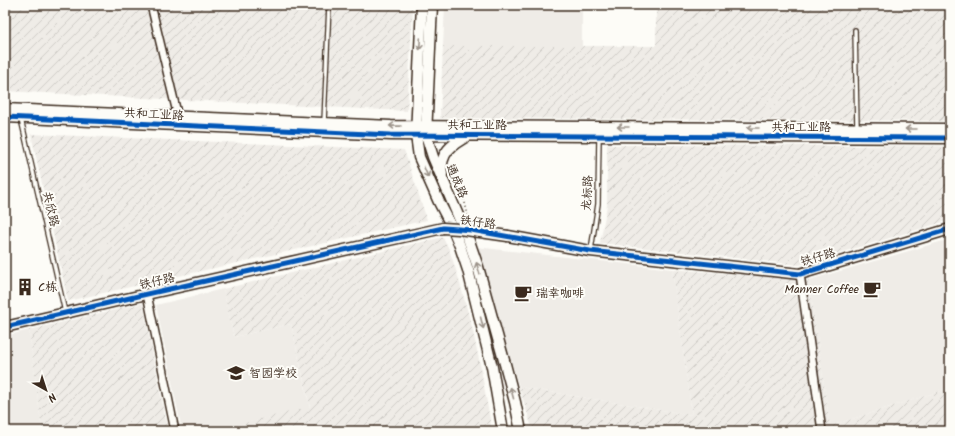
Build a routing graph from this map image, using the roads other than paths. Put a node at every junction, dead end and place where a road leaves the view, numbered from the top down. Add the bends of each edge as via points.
1 (151, 5) edge
2 (329, 5) edge
3 (422, 5) edge
4 (432, 5) edge
5 (855, 30) dead end
6 (5, 109) edge
7 (20, 114) junction
8 (5, 117) edge
9 (178, 117) junction
10 (324, 123) junction
11 (950, 129) edge
12 (421, 131) junction
13 (857, 133) junction
14 (470, 135) junction
15 (599, 136) junction
16 (950, 138) edge
17 (442, 178) junction
18 (950, 229) edge
19 (590, 251) junction
20 (800, 274) junction
21 (147, 294) junction
22 (65, 313) junction
23 (5, 327) edge
24 (175, 431) edge
25 (503, 431) edge
26 (521, 431) edge
27 (822, 431) edge

1 - 9 street
2 - 10 lane
3 -> 12 street, 通成路
4 - 12 street, 通成路
5 - 13 lane
6 - 7 street, 共和工业路
7 - 8 street, 共和工业路
7 - 9 street, 共和工业路
7 - 12 street, 共和工业路 via 391,135
7 - 22 lane, 共欣路
9 - 10 street, 共和工业路
12 -> 10 street, 共和工业路 via 391,126
11 -> 13 street, 共和工业路
13 -> 12 street, 共和工业路
12 - 14 street, 共和工业路
12 - 17 street, 通成路
12 -> 25 street, 通成路 via 419,156 438,202 452,227 468,270 492,366
13 - 15 street, 共和工业路
13 - 16 street, 共和工业路
14 - 15 street, 共和工业路
14 - 17 street via 446,151 441,168
15 - 19 lane, 龙标路 via 598,204
26 -> 17 street, 通成路 via 478,267
18 - 20 street, 铁仔路
19 - 20 street, 铁仔路
19 - 21 street, 铁仔路, bridge via 459,228 443,228
20 - 27 street
21 - 22 street, 铁仔路
21 - 24 street
22 - 23 street, 铁仔路

